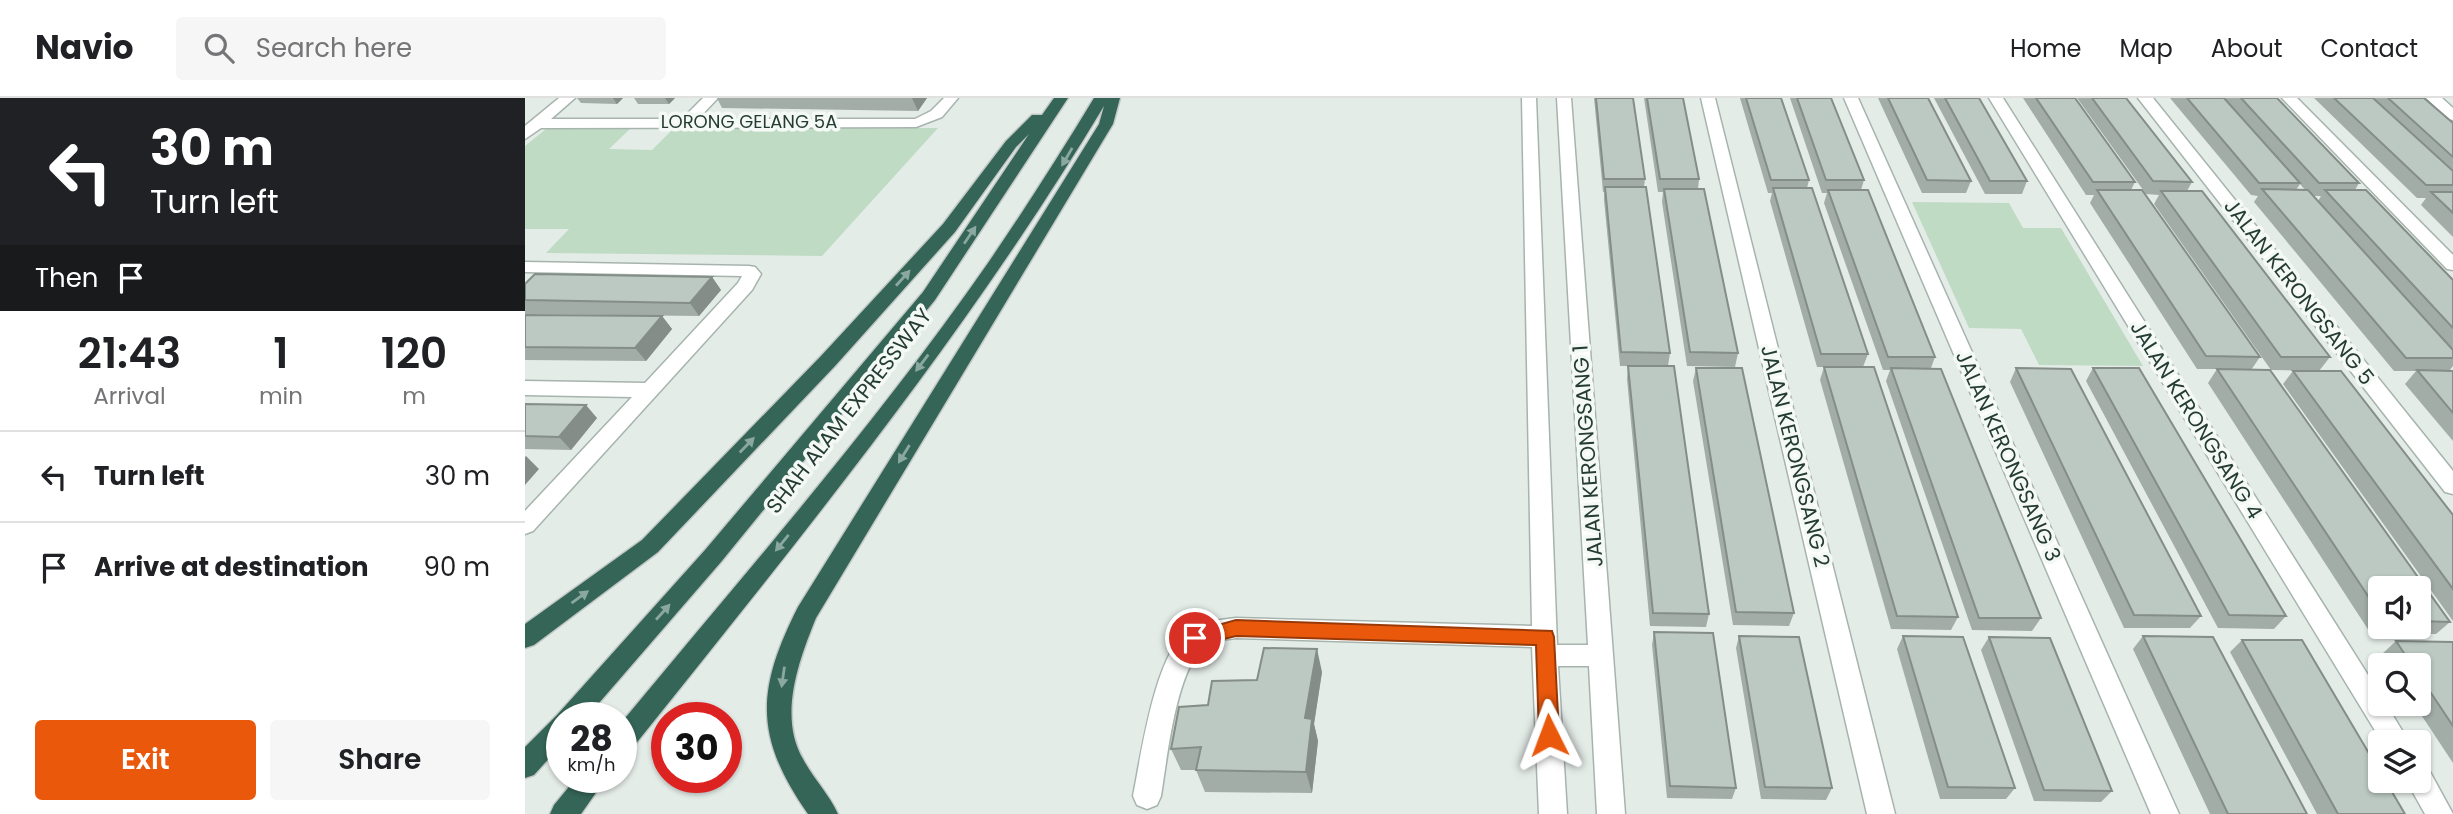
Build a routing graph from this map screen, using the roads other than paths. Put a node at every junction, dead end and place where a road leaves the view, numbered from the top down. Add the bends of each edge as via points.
1 (568, 98) edge
2 (712, 98) edge
3 (951, 98) edge
4 (1060, 98) edge
5 (1101, 98) edge
6 (1113, 98) edge
7 (1528, 98) edge
8 (1564, 98) edge
9 (1708, 98) edge
10 (1851, 98) edge
11 (1996, 98) edge
12 (2145, 98) edge
13 (2289, 98) edge
14 (2433, 98) edge
15 (2453, 116) edge
16 (687, 122) junction
17 (531, 129) edge
18 (2453, 265) edge
19 (533, 267) edge
20 (525, 282) edge
21 (525, 388) edge
22 (647, 390) junction
23 (2453, 486) edge
24 (525, 525) edge
25 (525, 638) edge
26 (1545, 647) junction
27 (1600, 655) junction
28 (583, 702) edge
29 (637, 723) edge
30 (2389, 730) edge
31 (546, 743) edge
32 (525, 766) edge
33 (581, 793) edge
34 (2428, 793) edge
35 (1147, 796) dead end
36 (564, 814) edge
37 (824, 814) edge
38 (1553, 814) edge
39 (1611, 814) edge
40 (1881, 814) edge
41 (2165, 814) edge
42 (2441, 814) edge

1 - 17 street
2 - 16 street
3 - 16 street, LORONG GELANG 5A via 945,109 916,123
25 -> 4 highway via 650,546 865,320 949,228 1011,144
28 -> 4 highway, SHAH ALAM EXPRESSWAY via 713,556 929,296
5 -> 29 highway, SHAH ALAM EXPRESSWAY via 1054,180 955,320 868,436
6 -> 37 highway via 1106,124 806,614 786,660 782,741 802,783
7 - 26 street
8 - 27 street, JALAN KERONGSANG 1
9 - 40 street, JALAN KERONGSANG 2
10 - 41 street, JALAN KERONGSANG 3
11 - 30 street, JALAN KERONGSANG 4
12 - 23 street, JALAN KERONGSANG 5
13 - 18 street
14 - 15 street
16 - 17 street, LORONG GELANG 5A
19 - 20 street
19 - 22 street via 752,274 746,286
21 - 22 street
22 - 24 street
26 - 27 street
26 - 35 street via 1236,628 1195,638 1183,653 1169,688
26 - 38 street
27 - 39 street, JALAN KERONGSANG 1
31 - 32 highway
33 - 36 highway
34 - 42 street

